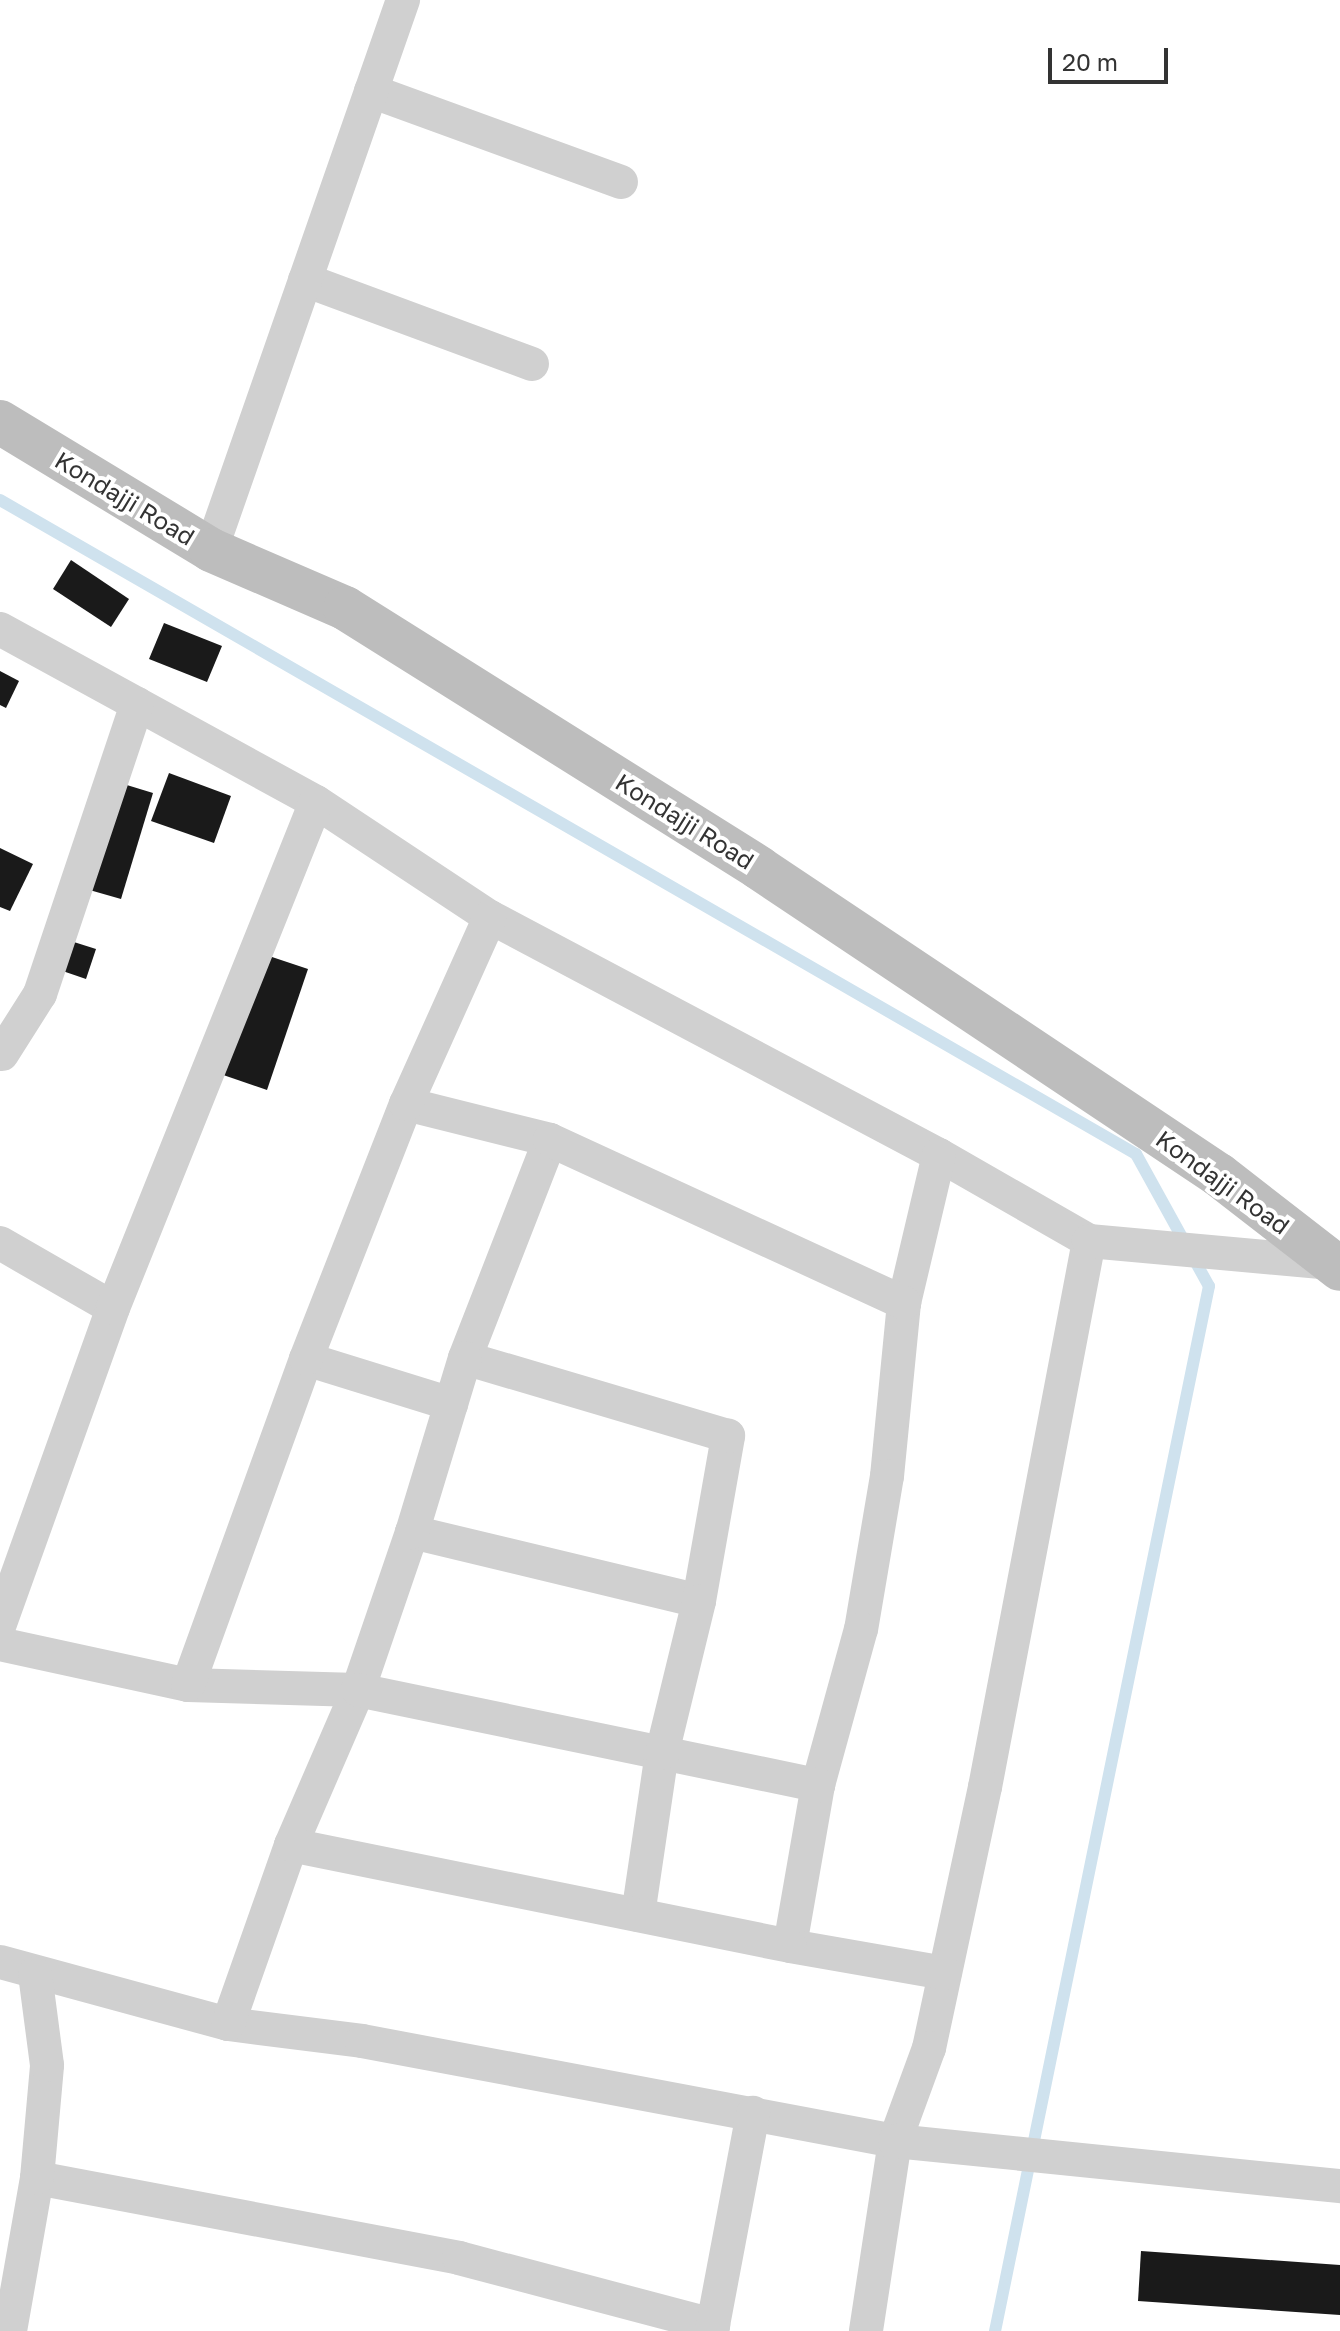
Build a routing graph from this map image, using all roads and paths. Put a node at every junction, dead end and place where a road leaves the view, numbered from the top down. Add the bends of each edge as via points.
1 (403, 0) edge
2 (371, 91) junction
3 (621, 182) dead end
4 (305, 280) junction
5 (532, 364) dead end
6 (0, 422) edge
7 (211, 550) junction
8 (0, 630) edge
9 (137, 704) junction
10 (316, 802) junction
11 (490, 917) junction
12 (1, 1056) edge
13 (406, 1104) junction
14 (550, 1140) junction
15 (939, 1155) junction
16 (1089, 1241) junction
17 (0, 1243) edge
18 (1336, 1266) edge
19 (904, 1303) junction
20 (113, 1308) junction
21 (465, 1358) junction
22 (306, 1359) junction
23 (451, 1404) junction
24 (412, 1532) junction
25 (699, 1601) junction
26 (0, 1623) edge
27 (0, 1644) edge
28 (188, 1685) junction
29 (358, 1690) junction
30 (662, 1753) junction
31 (818, 1785) junction
32 (291, 1845) junction
33 (638, 1915) junction
34 (790, 1946) junction
35 (0, 1962) edge
36 (945, 1973) junction
37 (35, 1974) junction
38 (228, 2024) junction
39 (753, 2113) junction
40 (895, 2141) junction
41 (37, 2178) junction
42 (1340, 2186) edge
43 (713, 2328) edge
44 (10, 2331) edge
45 (866, 2331) edge

1 - 2 street
2 - 3 street
2 - 4 street
4 - 5 street
4 - 7 street
6 - 7 street, Kondajji Road
7 - 18 street, Kondajji Road via 345,608 759,868 1219,1175
8 - 9 street
9 - 10 street
9 - 12 street via 40,994
10 - 11 street
10 - 20 street
11 - 13 street
11 - 15 street
13 - 14 street
13 - 22 street
14 - 19 street
14 - 21 street
15 - 16 street
15 - 19 street
16 - 18 street
16 - 36 street
17 - 20 street
19 - 31 street via 887,1476 861,1629
20 - 26 street
21 - 23 street
21 - 25 street via 728,1436
22 - 23 street
22 - 28 street
23 - 24 street
24 - 25 street
24 - 29 street
25 - 30 street
27 - 28 street
28 - 29 street
29 - 30 street
29 - 32 street
30 - 31 street
30 - 33 street
31 - 34 street
32 - 33 street
32 - 38 street
33 - 34 street
34 - 36 street
35 - 37 street
36 - 40 street via 929,2048
37 - 38 street
37 - 41 street via 47,2065
38 - 39 street via 362,2041
39 - 40 street
39 - 43 street
40 - 42 street
40 - 45 street
41 - 43 street via 459,2258
41 - 44 street

